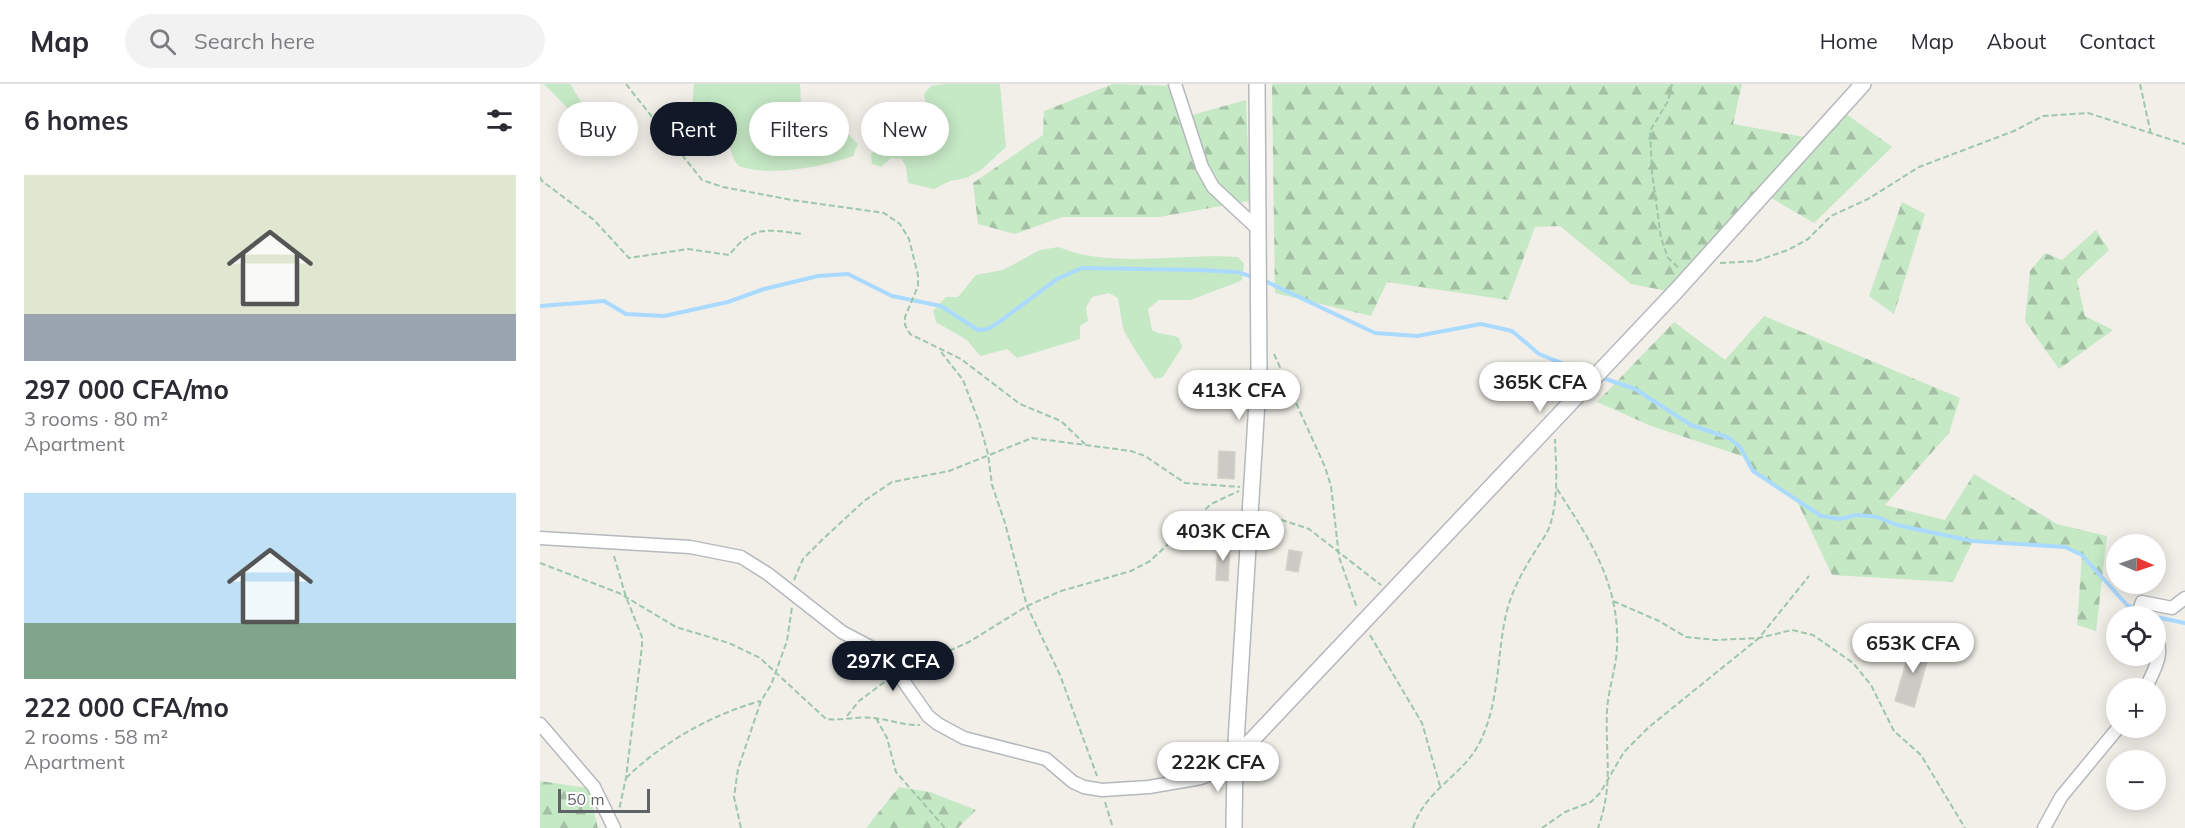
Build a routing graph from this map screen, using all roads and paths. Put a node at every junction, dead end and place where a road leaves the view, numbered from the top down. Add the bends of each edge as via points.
1 (626, 84) edge
2 (1175, 84) edge
3 (1257, 84) edge
4 (1672, 84) edge
5 (1863, 84) edge
6 (2140, 84) edge
7 (2151, 134) junction
8 (2185, 144) edge
9 (540, 177) edge
10 (1259, 230) junction
11 (803, 234) dead end
12 (1702, 262) junction
13 (1689, 277) junction
14 (1270, 345) dead end
15 (940, 351) junction
16 (1555, 421) junction
17 (1085, 444) junction
18 (988, 454) junction
19 (1251, 487) junction
20 (1557, 489) junction
21 (1250, 511) junction
22 (540, 538) edge
23 (610, 541) junction
24 (1338, 549) junction
25 (540, 563) edge
26 (1809, 576) dead end
27 (1390, 592) junction
28 (793, 594) junction
29 (626, 597) junction
30 (2185, 598) edge
31 (1613, 601) junction
32 (1027, 606) junction
33 (2139, 606) edge
34 (2162, 606) edge
35 (2166, 607) edge
36 (1362, 622) junction
37 (1759, 638) junction
38 (777, 672) junction
39 (899, 674) junction
40 (761, 701) junction
41 (847, 716) junction
42 (876, 718) junction
43 (540, 724) edge
44 (938, 724) junction
45 (2110, 738) edge
46 (1235, 758) junction
47 (626, 778) junction
48 (1610, 778) junction
49 (1440, 786) junction
50 (1101, 790) junction
51 (618, 815) dead end
52 (614, 828) edge
53 (741, 828) edge
54 (945, 828) edge
55 (1113, 828) edge
56 (1234, 828) edge
57 (1413, 828) edge
58 (1542, 828) edge
59 (1598, 828) edge
60 (1965, 828) edge
61 (2044, 828) edge

1 - 15 path via 702,180 792,200 884,213 900,224 909,239 918,275 906,325 910,334
2 - 10 street via 1202,167 1213,187
3 - 10 street
4 - 13 path via 1668,101 1650,131 1654,201 1668,258
5 - 12 street
6 - 7 path
7 - 8 path
7 - 12 path via 2088,113 2043,116 1919,167 1868,199 1831,216 1808,239 1788,250 1756,261
9 - 11 path via 594,220 629,258 688,249 729,255 751,233 771,230
10 - 19 street via 1259,369
12 - 13 street
13 - 16 street
14 - 24 path via 1326,467
15 - 17 path via 961,359 1020,404 1060,421
15 - 18 path via 963,380
16 - 20 path
16 - 27 street
17 - 18 path via 1032,438
17 - 19 path via 1138,454 1185,483
18 - 28 path via 949,471 892,482 864,501 803,559 795,574
18 - 32 path via 992,485
19 - 21 street
19 - 32 path via 1211,504 1150,561
20 - 31 path via 1605,569
20 - 49 path via 1549,527 1513,589 1498,682 1482,738 1469,761
21 - 24 path via 1310,529
21 - 46 street
22 - 23 street
23 - 28 street via 726,552 741,557
23 - 29 path
24 - 27 path
24 - 36 path
25 - 29 path
26 - 37 path
27 - 36 street
28 - 38 path via 787,641
28 - 39 street via 842,632 876,650
29 - 38 path via 676,627 729,643 760,658
29 - 47 path via 642,646
30 - 35 street via 2172,608
31 - 37 path via 1686,637
31 - 48 path via 1617,648 1607,710
32 - 39 path via 969,642
32 - 50 path via 1060,675
33 - 34 street via 2142,602
36 - 46 street
36 - 49 path via 1422,723
37 - 48 path via 1649,728 1624,752
37 - 60 path via 1792,630 1813,635 1852,663 1871,686 1894,731 1921,755
38 - 40 path
38 - 41 path via 826,719
39 - 41 path via 859,701
39 - 44 street
40 - 47 path via 700,724 645,760
40 - 53 path via 738,769 734,796
41 - 42 path
42 - 44 path via 911,726
42 - 54 path via 887,738 896,771
43 - 52 street via 594,787
44 - 50 street via 964,738 1046,759 1073,782
45 - 61 street via 2061,797
46 - 50 street via 1201,778
46 - 56 street
47 - 51 path
48 - 58 path via 1591,802 1565,812
48 - 59 path
49 - 57 path via 1418,811
50 - 55 path

